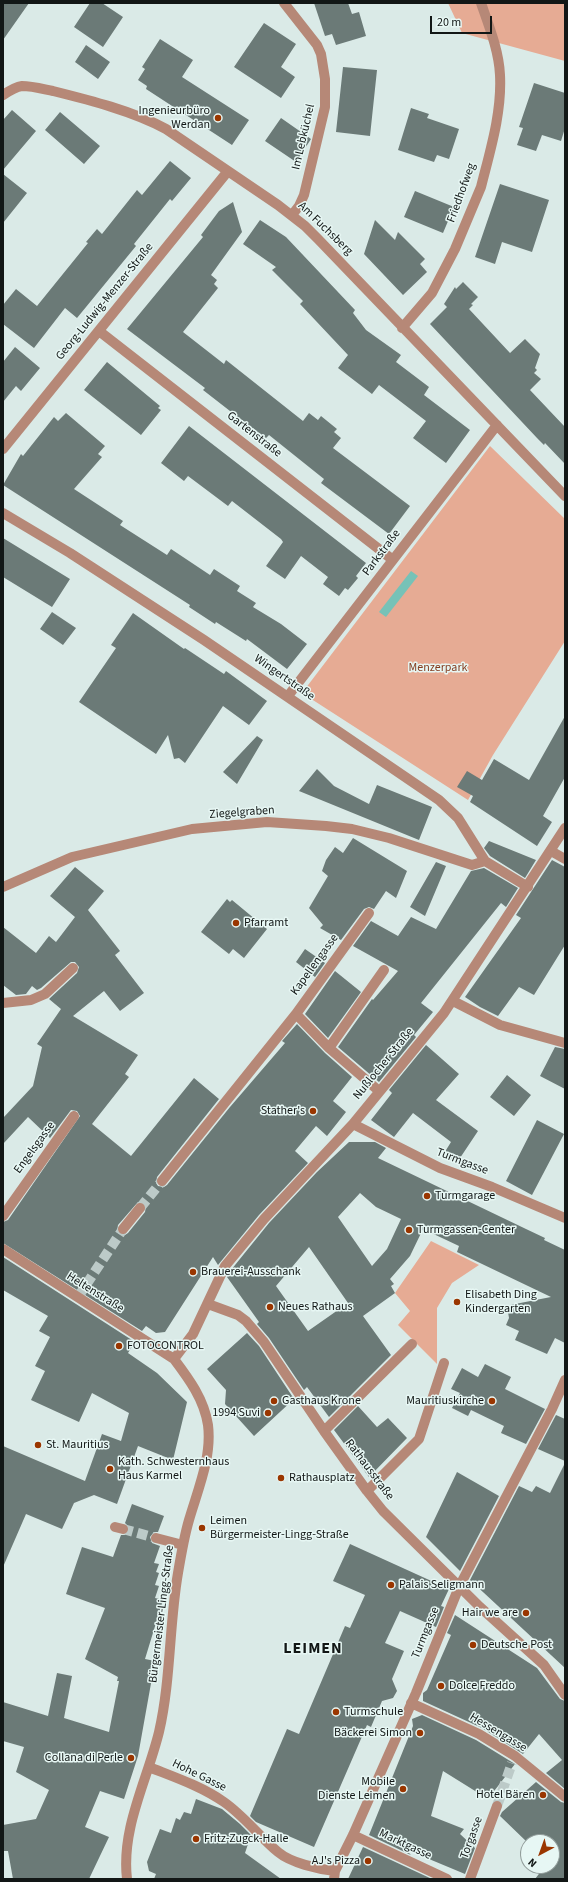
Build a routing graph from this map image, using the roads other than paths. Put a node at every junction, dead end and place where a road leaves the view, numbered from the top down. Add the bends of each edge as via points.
1 (284, 3) edge
2 (481, 3) edge
3 (3, 95) edge
4 (228, 171) junction
5 (292, 215) junction
6 (402, 328) junction
7 (99, 331) junction
8 (497, 426) junction
9 (3, 449) edge
10 (565, 496) edge
11 (3, 513) edge
12 (393, 560) junction
13 (288, 696) junction
14 (565, 828) edge
15 (551, 851) junction
16 (565, 859) edge
17 (485, 861) junction
18 (3, 886) edge
19 (528, 887) junction
20 (369, 913) dead end
21 (73, 968) dead end
22 (384, 970) dead end
23 (453, 1001) junction
24 (3, 1003) edge
25 (296, 1014) junction
26 (565, 1042) edge
27 (329, 1048) junction
28 (379, 1091) junction
29 (74, 1116) dead end
30 (353, 1124) junction
31 (162, 1181) tunnel mouth
32 (140, 1208) tunnel mouth
33 (3, 1216) edge
34 (565, 1218) edge
35 (123, 1229) tunnel mouth
36 (3, 1249) edge
37 (208, 1304) junction
38 (412, 1344) dead end
39 (174, 1359) junction
40 (444, 1363) dead end
41 (565, 1380) edge
42 (324, 1431) junction
43 (367, 1492) junction
44 (156, 1538) tunnel mouth
45 (183, 1545) junction
46 (459, 1587) junction
47 (565, 1695) edge
48 (412, 1703) junction
49 (149, 1767) junction
50 (565, 1797) edge
51 (497, 1806) tunnel mouth
52 (353, 1835) junction
53 (335, 1875) edge
54 (127, 1879) edge
55 (447, 1879) edge
56 (470, 1879) edge

1 - 5 street, Im Lebküchel via 319,49 326,92 323,117 304,195
2 - 6 street, Friedhofweg via 496,51 500,75 497,121 481,187 456,249 432,293
3 - 4 street, Am Fuchsberg via 15,88 29,87 105,106 160,126
4 - 5 street, Am Fuchsberg
4 - 7 street, Georg-Ludwig-Menzer-Straße
5 - 6 street, Am Fuchsberg
6 - 8 street, Am Fuchsberg
7 - 9 street, Georg-Ludwig-Menzer-Straße
7 - 12 street, Gartenstraße
8 - 10 street, Am Fuchsberg
8 - 12 street, Parkstraße
11 - 13 street, Wingertstraße via 70,553
12 - 13 street, Parkstraße
13 - 17 street, Wingertstraße via 451,810 465,827
14 - 15 street, Nußlocher Straße
15 - 16 street
15 - 19 street, Nußlocher Straße
17 - 18 street, Ziegelgraben via 472,866 389,838 352,829 260,823 185,831 72,857
17 - 19 street, Wingertstraße
19 - 23 street, Nußlocher Straße
20 - 25 street, Kapellengasse
21 - 24 street via 45,994 31,1000
22 - 27 street
23 - 26 street via 500,1025
23 - 28 street, Nußlocher Straße
25 - 27 street, Kapellengasse
25 - 31 street
27 - 28 street, Kapellengasse
28 - 30 street, Nußlocher Straße
29 - 33 street, Engelsgasse
30 - 34 street, Turmgasse via 440,1168
30 - 37 street, Nußlocher Straße via 264,1219 226,1266
32 - 35 street
36 - 39 street, Heltenstraße
37 - 39 street via 193,1334
37 - 42 street, Rathausstraße via 238,1315 246,1321 264,1342
38 - 42 street
39 - 45 street, Bürgermeister-Lingg-Straße via 198,1395 208,1426 207,1457
40 - 43 street via 419,1439
41 - 46 street, Turmgasse
42 - 43 street, Rathausstraße
43 - 46 street, Rathausstraße
44 - 45 street
45 - 49 street, Bürgermeister-Lingg-Straße via 176,1583 163,1708
46 - 47 street, Rathausstraße via 544,1665
46 - 48 street, Turmgasse
48 - 50 street, Hessengasse via 479,1734
48 - 52 street, Turmgasse
49 - 53 street, Hohe Gasse via 186,1781 224,1802 279,1854
49 - 54 street, Bürgermeister-Lingg-Straße via 132,1817 126,1862
51 - 56 street, Torgasse
52 - 53 street, Turmgasse
52 - 55 street, Marktgasse

